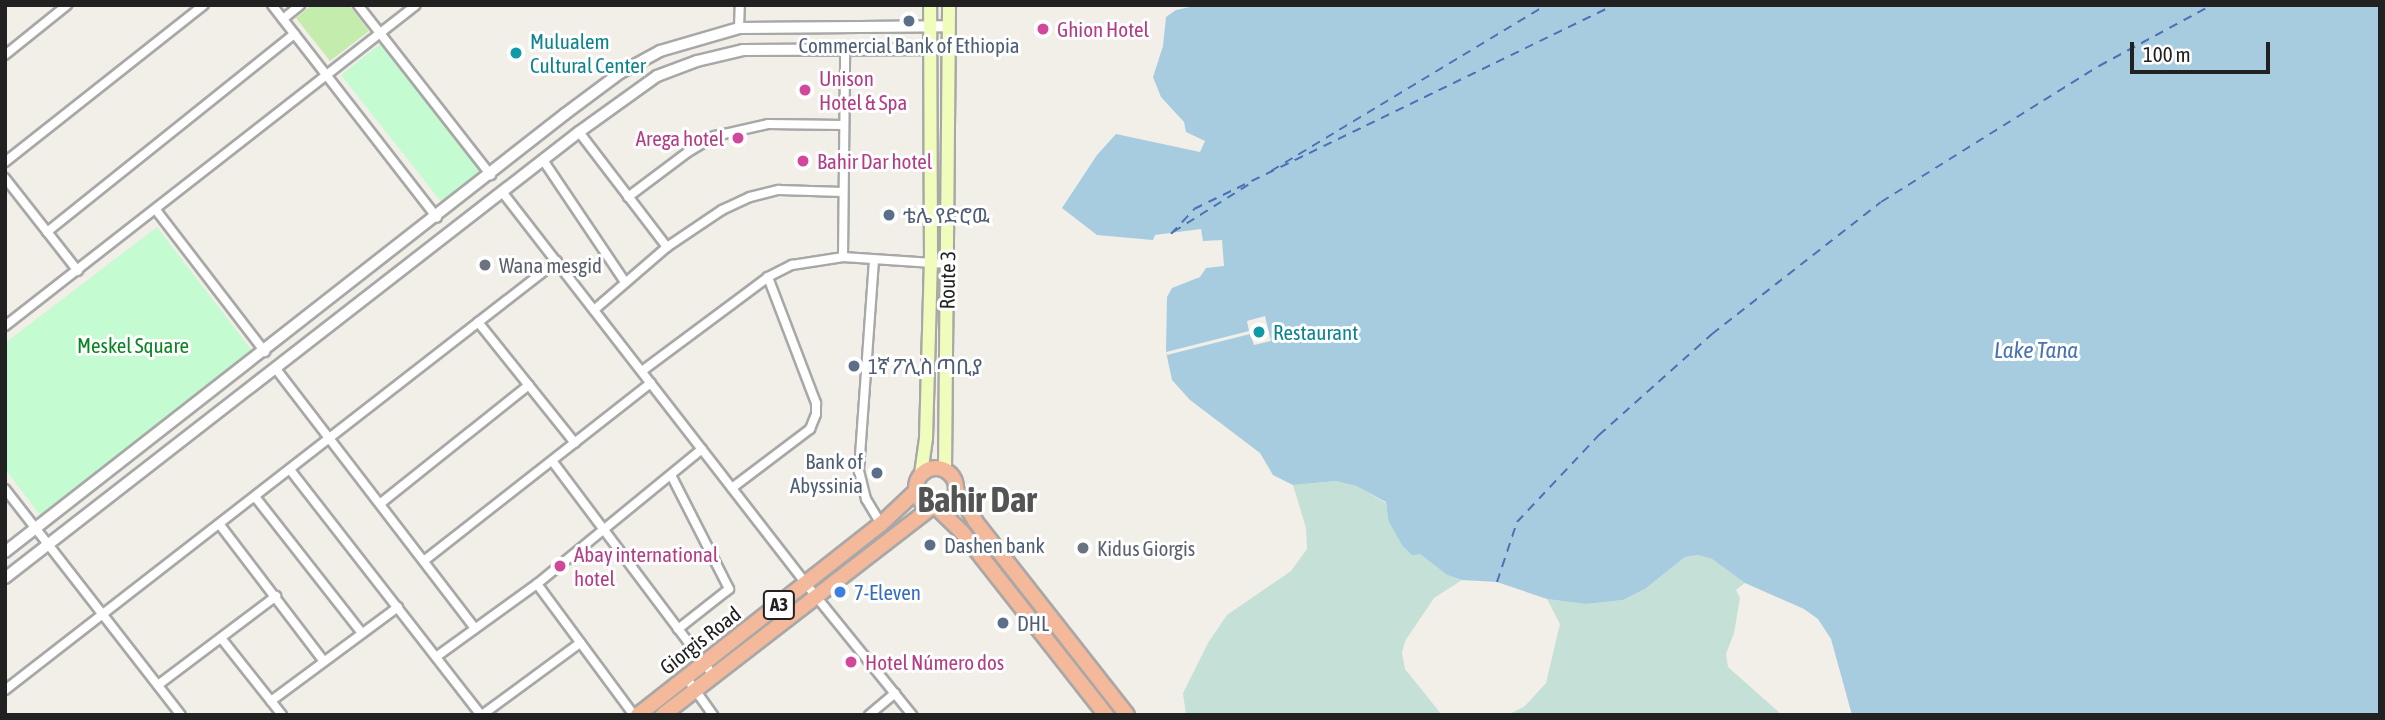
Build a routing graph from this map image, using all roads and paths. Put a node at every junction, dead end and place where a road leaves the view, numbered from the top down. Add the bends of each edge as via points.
1 (67, 5) edge
2 (204, 5) edge
3 (272, 5) edge
4 (300, 5) edge
5 (358, 5) edge
6 (416, 5) edge
7 (740, 5) edge
8 (930, 5) edge
9 (949, 5) edge
10 (283, 19) junction
11 (929, 25) junction
12 (949, 26) junction
13 (739, 27) junction
14 (845, 27) junction
15 (294, 34) junction
16 (381, 34) junction
17 (930, 48) junction
18 (949, 48) junction
19 (845, 49) junction
20 (743, 50) junction
21 (5, 55) edge
22 (327, 76) junction
23 (565, 114) junction
24 (844, 125) junction
25 (579, 132) junction
26 (543, 160) junction
27 (5, 162) edge
28 (491, 175) junction
29 (5, 178) edge
30 (503, 192) junction
31 (843, 192) junction
32 (628, 197) junction
33 (156, 211) junction
34 (437, 218) junction
35 (47, 232) junction
36 (449, 233) junction
37 (667, 247) junction
38 (844, 257) junction
39 (382, 258) junction
40 (874, 260) junction
41 (557, 261) junction
42 (931, 263) junction
43 (948, 264) junction
44 (78, 271) junction
45 (395, 275) junction
46 (768, 277) junction
47 (625, 282) junction
48 (594, 310) junction
49 (478, 322) junction
50 (7, 323) edge
51 (265, 352) junction
52 (276, 369) junction
53 (642, 371) junction
54 (651, 383) junction
55 (529, 385) junction
56 (329, 437) junction
57 (575, 443) junction
58 (137, 448) junction
59 (702, 449) junction
60 (552, 462) junction
61 (150, 464) junction
62 (945, 470) junction
63 (291, 471) junction
64 (922, 474) junction
65 (671, 475) junction
66 (732, 488) junction
67 (5, 489) edge
68 (956, 490) junction
69 (916, 491) junction
70 (256, 498) junction
71 (381, 503) junction
72 (935, 508) junction
73 (881, 524) junction
74 (220, 525) junction
75 (36, 528) junction
76 (603, 530) junction
77 (49, 545) junction
78 (5, 552) edge
79 (425, 560) junction
80 (1012, 568) junction
81 (5, 578) edge
82 (998, 579) junction
83 (537, 584) junction
84 (806, 584) junction
85 (276, 596) junction
86 (817, 597) junction
87 (398, 607) junction
88 (102, 614) junction
89 (475, 628) junction
90 (678, 629) junction
91 (362, 633) junction
92 (221, 638) junction
93 (580, 643) junction
94 (436, 657) junction
95 (323, 660) junction
96 (708, 669) junction
97 (691, 683) junction
98 (158, 685) junction
99 (5, 690) edge
100 (895, 693) junction
101 (271, 701) junction
102 (181, 715) edge
103 (282, 715) edge
104 (481, 715) edge
105 (636, 715) edge
106 (663, 715) edge
107 (713, 715) edge
108 (869, 715) edge
109 (912, 715) edge
110 (1106, 715) edge
111 (1127, 715) edge

1 - 21 street
2 - 27 street
3 - 10 street
4 - 10 street
5 - 16 street
6 - 16 street
7 - 13 street
8 - 11 main road
9 - 12 main road, Route 3
10 - 15 street
11 - 12 street
11 - 14 street
11 - 17 main road
12 - 18 main road, Route 3
13 - 14 street
13 - 20 street
13 - 23 street via 660,51
14 - 19 street
15 - 22 street
15 - 35 street
16 - 22 street
16 - 28 street
17 - 18 street
17 - 19 street
17 - 42 main road
18 - 43 main road, Route 3
19 - 20 street
19 - 24 street
20 - 25 street via 657,76
22 - 33 street
22 - 34 street
23 - 25 street
23 - 28 street
24 - 31 street
24 - 32 street via 768,124 715,136
25 - 26 street
25 - 32 street
26 - 30 street
26 - 47 street
28 - 30 street
28 - 34 street
29 - 35 street
30 - 36 street
30 - 41 street
31 - 37 street via 779,190 750,197
31 - 38 street
32 - 37 street
33 - 44 street
33 - 51 street
34 - 36 street
34 - 39 street
35 - 44 street
36 - 45 street
37 - 47 street
38 - 40 street
38 - 46 street via 792,265
39 - 45 street
39 - 51 street
40 - 42 street
40 - 73 street via 859,471 866,499
41 - 48 street
41 - 49 street
42 - 43 street
42 - 64 main road
43 - 62 main road, Route 3
44 - 50 street
45 - 52 street
46 - 53 street
46 - 66 street via 816,403 816,414 810,429
47 - 48 street
48 - 53 street
49 - 55 street
49 - 56 street
51 - 52 street
51 - 58 street
52 - 56 street
52 - 61 street
53 - 54 street
54 - 57 street
54 - 59 street
55 - 57 street
55 - 71 street
56 - 63 street
56 - 71 street
57 - 60 street
58 - 61 street
58 - 75 street
59 - 65 street
59 - 66 street
60 - 76 street
60 - 79 street
61 - 77 street
62 - 64 highway via 932,468
62 - 68 highway
63 - 70 street
63 - 87 street
64 - 69 highway, A3
65 - 76 street
65 - 90 street via 729,589
66 - 84 street
67 - 75 street
68 - 72 highway, A3 via 952,500
68 - 80 highway
69 - 72 highway via 922,502
69 - 73 highway, Giorgis Road / A3
70 - 74 street
70 - 91 street
71 - 79 street
72 - 82 highway via 962,532
72 - 86 highway, Giorgis Road / A3
73 - 84 highway, Giorgis Road / A3
74 - 85 street
74 - 88 street
75 - 77 street
75 - 78 street
76 - 83 street
76 - 90 street
77 - 81 street
77 - 88 street
79 - 89 street
80 - 82 highway
80 - 111 highway
82 - 110 highway
83 - 89 street
83 - 93 street
84 - 86 street
84 - 96 highway, Giorgis Road / A3
85 - 92 street
85 - 95 street
86 - 96 highway, Giorgis Road / A3
86 - 100 street
87 - 91 street
87 - 94 street
88 - 98 street
88 - 99 street
89 - 94 street
90 - 96 street
91 - 95 street
92 - 98 street
92 - 101 street
93 - 104 street
93 - 105 street
94 - 104 street
95 - 101 street
96 - 97 highway, Giorgis Road / A3
97 - 105 highway, Giorgis Road / A3
97 - 106 highway, Giorgis Road / A3
97 - 107 street
98 - 102 street
100 - 108 street
100 - 109 street
101 - 103 street

